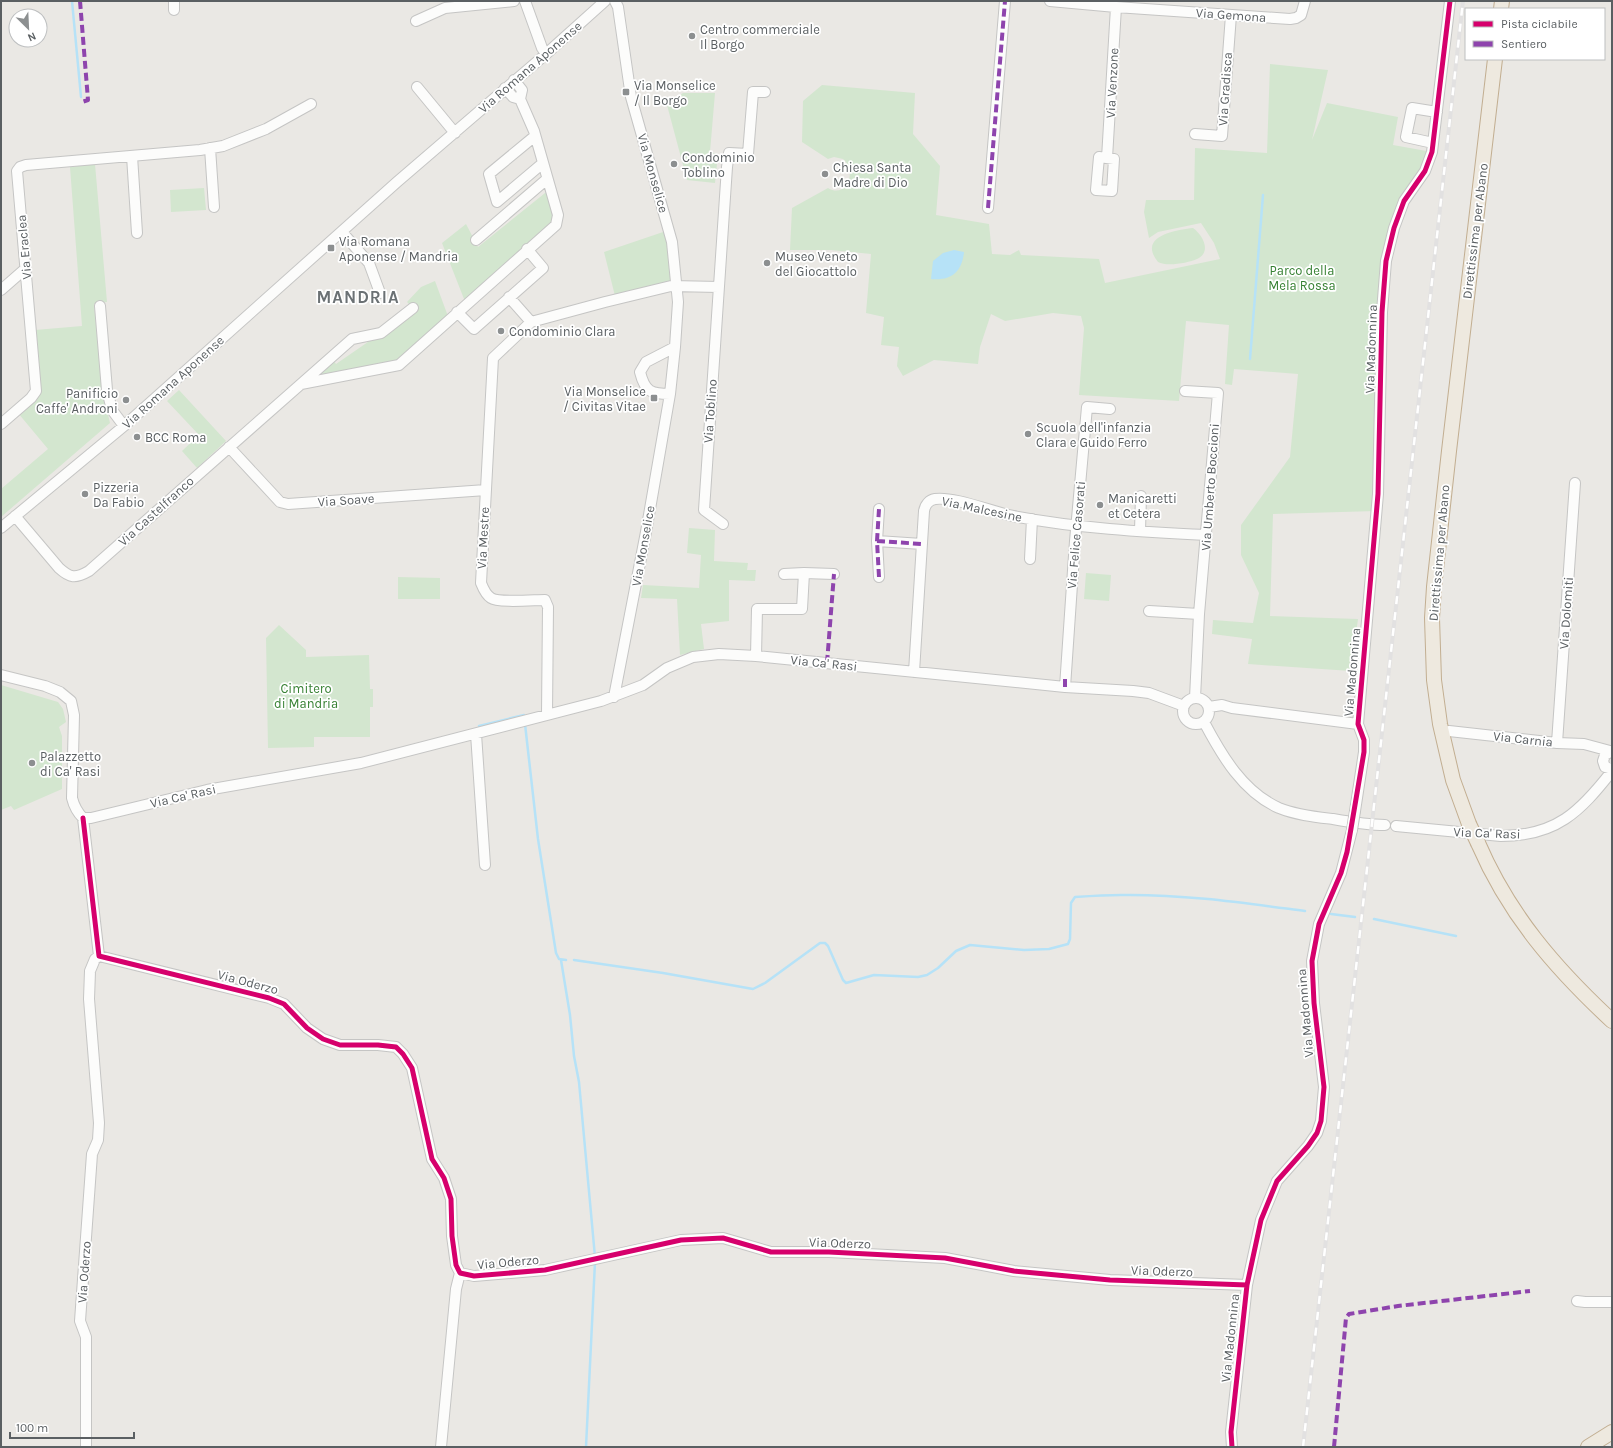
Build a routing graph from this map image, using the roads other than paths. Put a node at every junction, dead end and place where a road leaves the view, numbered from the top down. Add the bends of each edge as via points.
1 (514, 1) edge
2 (525, 1) edge
3 (605, 1) edge
4 (615, 1) edge
5 (1005, 1) edge
6 (1050, 1) edge
7 (1305, 1) edge
8 (1450, 1) edge
9 (1116, 7) junction
10 (1231, 15) junction
11 (416, 21) dead end
12 (546, 54) junction
13 (1495, 60) edge
14 (514, 80) junction
15 (417, 86) dead end
16 (505, 88) junction
17 (765, 92) dead end
18 (520, 99) junction
19 (311, 104) dead end
20 (1437, 112) junction
21 (455, 133) junction
22 (1196, 134) dead end
23 (535, 136) junction
24 (1433, 143) junction
25 (210, 148) junction
26 (132, 156) junction
27 (1107, 158) junction
28 (543, 163) junction
29 (547, 179) junction
30 (498, 202) junction
31 (214, 207) dead end
32 (988, 208) dead end
33 (503, 217) junction
34 (342, 232) junction
35 (137, 233) dead end
36 (476, 240) dead end
37 (527, 249) junction
38 (25, 269) junction
39 (677, 286) junction
40 (719, 287) junction
41 (1, 290) edge
42 (380, 293) dead end
43 (509, 297) junction
44 (100, 306) dead end
45 (413, 308) dead end
46 (457, 312) junction
47 (531, 322) junction
48 (675, 347) junction
49 (301, 384) junction
50 (1184, 391) dead end
51 (670, 394) junction
52 (1110, 409) dead end
53 (1, 424) edge
54 (124, 426) junction
55 (229, 447) junction
56 (1574, 483) dead end
57 (486, 490) junction
58 (1141, 496) dead end
59 (879, 509) dead end
60 (14, 516) junction
61 (1032, 519) junction
62 (723, 524) dead end
63 (1076, 525) junction
64 (1, 528) edge
65 (1140, 531) junction
66 (1207, 535) junction
67 (877, 541) junction
68 (922, 544) junction
69 (1030, 559) dead end
70 (804, 573) junction
71 (784, 574) dead end
72 (834, 574) dead end
73 (879, 577) dead end
74 (1149, 611) dead end
75 (1199, 614) junction
76 (756, 656) junction
77 (914, 672) junction
78 (1, 675) edge
79 (1065, 687) junction
80 (614, 697) junction
81 (1195, 698) junction
82 (1184, 706) junction
83 (1209, 707) junction
84 (547, 714) junction
85 (1204, 722) junction
86 (1358, 724) junction
87 (1449, 730) dead end
88 (476, 734) junction
89 (1557, 742) junction
90 (1609, 764) edge
91 (83, 818) junction
92 (1385, 825) dead end
93 (1396, 826) dead end
94 (485, 865) dead end
95 (99, 956) junction
96 (1612, 1021) edge
97 (460, 1273) junction
98 (1247, 1285) junction
99 (1577, 1300) dead end
100 (1612, 1302) edge
101 (1612, 1432) edge
102 (86, 1447) edge
103 (441, 1447) edge
104 (1232, 1447) edge
105 (1588, 1447) edge

1 - 11 street via 445,8
2 - 12 street
3 - 12 street, Via Romana Aponense
4 - 39 street, Via Monselice via 631,97 672,242
5 - 32 street
6 - 9 street, Via Gemona
7 - 10 street, Via Gemona via 1301,15 1296,18
8 - 20 street, Via Madonnina
9 - 10 street, Via Gemona
9 - 27 street, Via Venzone
10 - 22 street, Via Gradisca via 1222,136
12 - 14 street, Via Romana Aponense
13 - 96 highway, Direttissima per Abano, bridge via 1434,587 1434,680 1440,724 1454,780 1469,824 1497,882 1526,929 1561,971
14 - 16 street, Via Romana Aponense
14 - 18 street via 522,90
15 - 21 street
16 - 18 street via 513,97
16 - 21 street, Via Romana Aponense
17 - 40 street, Via Toblino via 754,92 748,154 729,153
18 - 23 street
19 - 25 street, Via Eraclea via 266,129 224,146
20 - 24 street, Via Madonnina
20 - 24 street via 1412,108 1406,137
21 - 34 street, Via Romana Aponense
23 - 28 street
23 - 30 street via 489,174
24 - 86 street, Via Madonnina via 1424,172 1404,201 1386,261 1382,312 1378,494
25 - 26 street, Via Eraclea
25 - 31 street
26 - 35 street
26 - 38 street, Via Eraclea via 20,167 17,171
27 - 27 street, Via Venzone via 1114,159 1112,191 1096,190 1098,158
28 - 29 street
28 - 30 street
29 - 33 street
29 - 37 street via 558,215 556,224
30 - 33 street
33 - 36 street
34 - 42 street via 369,263
34 - 54 street, Via Romana Aponense
37 - 43 street via 543,268
37 - 46 street
38 - 41 street
38 - 53 street, Via Eraclea via 36,391
39 - 40 street
39 - 47 street, Via Mestre
39 - 48 street, Via Monselice
40 - 62 street, Via Toblino via 704,510
43 - 46 street via 474,329
43 - 47 street
44 - 54 street via 107,390 112,410
45 - 49 street, Via Castelfranco via 381,333 352,339
46 - 49 street via 399,365
47 - 57 street, Via Mestre via 493,358
48 - 51 street, Via Monselice
48 - 51 street via 646,362 640,372 649,391 654,394
49 - 55 street, Via Castelfranco
50 - 66 street, Via Umberto Boccioni via 1218,393
51 - 80 street, Via Monselice
52 - 63 street, Via Felice Casorati via 1087,407
54 - 60 street, Via Romana Aponense
55 - 57 street, Via Soave via 280,502 288,504
55 - 60 street, Via Castelfranco via 82,576 73,577 62,571
56 - 89 street, Via Dolomiti
57 - 84 street, Via Mestre via 481,583 491,598 545,600 548,607
58 - 65 street
59 - 67 street
60 - 64 street, Via Romana Aponense
61 - 63 street, Via Malcesine
61 - 68 street, Via Malcesine via 992,512 950,500 930,500 925,506
61 - 69 street, Via Malcesine
63 - 65 street, Via Malcesine
63 - 79 street, Via Felice Casorati
65 - 66 street, Via Malcesine
66 - 75 street, Via Umberto Boccioni
67 - 68 street
67 - 73 street
68 - 77 street, Via Malcesine
70 - 71 street
70 - 72 street
70 - 76 street via 802,609 757,609
74 - 75 street
75 - 81 street, Via Umberto Boccioni
76 - 77 street, Via Ca' Rasi
76 - 80 street, Via Ca' Rasi via 719,654 694,657 667,668 642,685
77 - 79 street, Via Ca' Rasi
78 - 91 street via 45,686 60,692 71,701 74,715 72,798
79 - 82 street, Via Ca' Rasi via 1149,693
80 - 84 street, Via Ca' Rasi
81 - 82 street via 1188,700
81 - 83 street via 1202,699
82 - 85 street via 1183,714 1188,722 1196,725
83 - 85 street via 1209,715
83 - 86 street via 1222,704 1232,708
84 - 88 street, Via Ca' Rasi
85 - 92 street via 1241,780 1269,803 1308,816
86 - 98 street, Via Madonnina, bridge via 1364,740 1364,752 1352,830 1341,873 1319,924 1312,961 1324,1087 1321,1121 1308,1146 1277,1181 1260,1220
87 - 89 street, Via Carnia
88 - 91 street, Via Ca' Rasi via 361,763 207,790
88 - 94 street
89 - 90 street, Via Carnia via 1584,744 1597,748
90 - 93 street, Via Ca' Rasi via 1592,797 1580,808 1551,827 1529,834 1501,836
91 - 95 street
95 - 97 street, Via Oderzo via 269,998 284,1004 307,1028 323,1039 340,1045 378,1044 396,1047 412,1068 432,1159 444,1178 451,1199 452,1236 456,1265
95 - 102 street, Via Oderzo via 90,971 89,999 99,1122 98,1140 92,1154 80,1321 86,1337
97 - 98 street, Via Oderzo via 474,1276 545,1270 681,1240 723,1238 771,1252 945,1258 1014,1271 1110,1280
97 - 103 street, Via Oderzo via 456,1288
98 - 104 street, Via Madonnina via 1231,1432
99 - 100 street
101 - 105 highway

